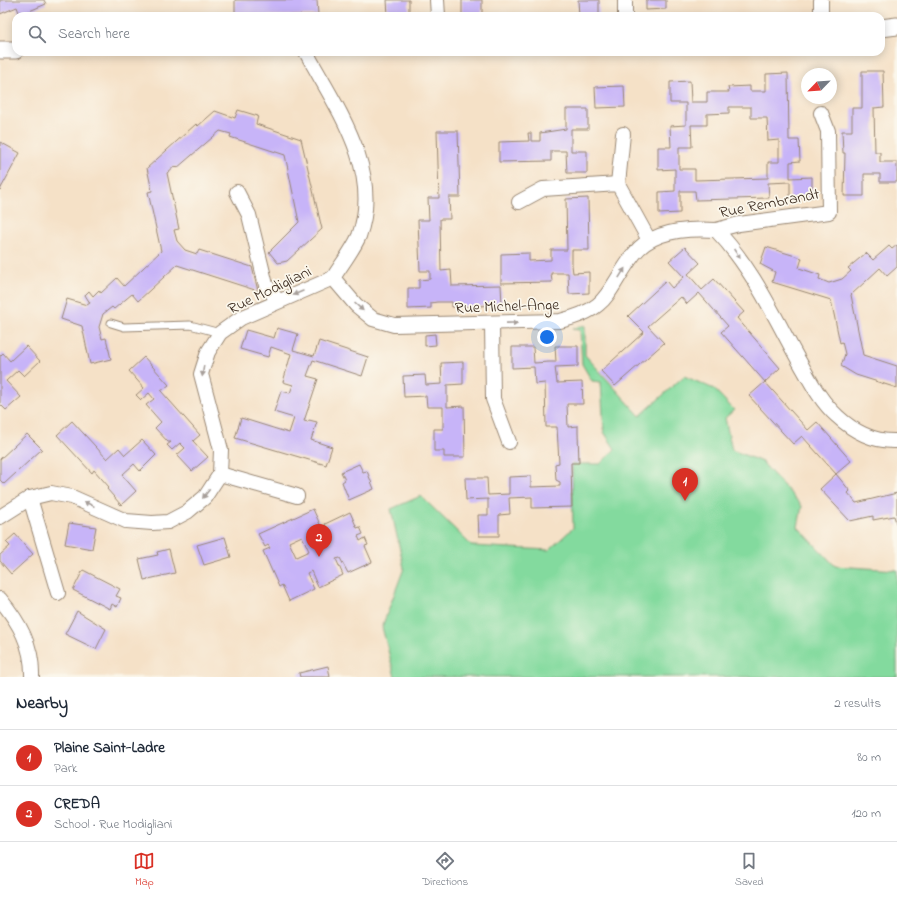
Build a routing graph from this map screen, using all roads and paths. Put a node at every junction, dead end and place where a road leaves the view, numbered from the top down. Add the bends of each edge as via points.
1 (437, 0) edge
2 (625, 0) edge
3 (821, 0) edge
4 (438, 12) edge
5 (625, 12) edge
6 (821, 12) edge
7 (897, 26) edge
8 (885, 28) edge
9 (0, 50) edge
10 (12, 50) edge
11 (308, 56) edge
12 (821, 113) dead end
13 (623, 134) dead end
14 (618, 184) junction
15 (237, 192) dead end
16 (520, 202) dead end
17 (716, 230) junction
18 (649, 240) junction
19 (334, 278) junction
20 (278, 301) junction
21 (111, 323) dead end
22 (492, 323) junction
23 (220, 333) junction
24 (897, 441) edge
25 (509, 442) dead end
26 (220, 474) junction
27 (297, 496) dead end
28 (30, 498) junction
29 (0, 517) edge
30 (58, 593) dead end
31 (0, 599) edge
32 (32, 677) edge

1 - 4 street
2 - 5 street
3 - 6 street
7 - 8 street
9 - 10 street
11 - 19 street via 345,123 360,160 366,186 364,213 358,237
12 - 17 street, Rue Rembrandt via 828,131 829,212 739,224
13 - 14 street
14 - 16 street via 543,189
14 - 18 street
15 - 20 street via 249,215 266,286
17 - 18 street, Rue Michel-Ange via 697,229 664,234
17 -> 24 street via 746,268 819,396 836,416 871,438
22 -> 18 street, Rue Michel-Ange via 560,322 590,311 607,297 634,253
19 -> 20 street, Rue Modigliani
19 -> 22 street, Rue Michel-Ange via 356,305 373,318 394,325
20 - 23 street, Rue Modigliani via 242,318
21 - 23 lane, Rue Modigliani via 124,327 190,325
22 - 25 street via 493,399
23 -> 26 street, Rue Modigliani via 208,352 201,374 222,450
26 - 27 street
26 -> 28 street, Rue Modigliani via 205,497 188,512 168,522 126,521 72,497 51,493
28 - 29 street, Rue Modigliani
28 - 30 street
31 - 32 street via 17,620 27,639

